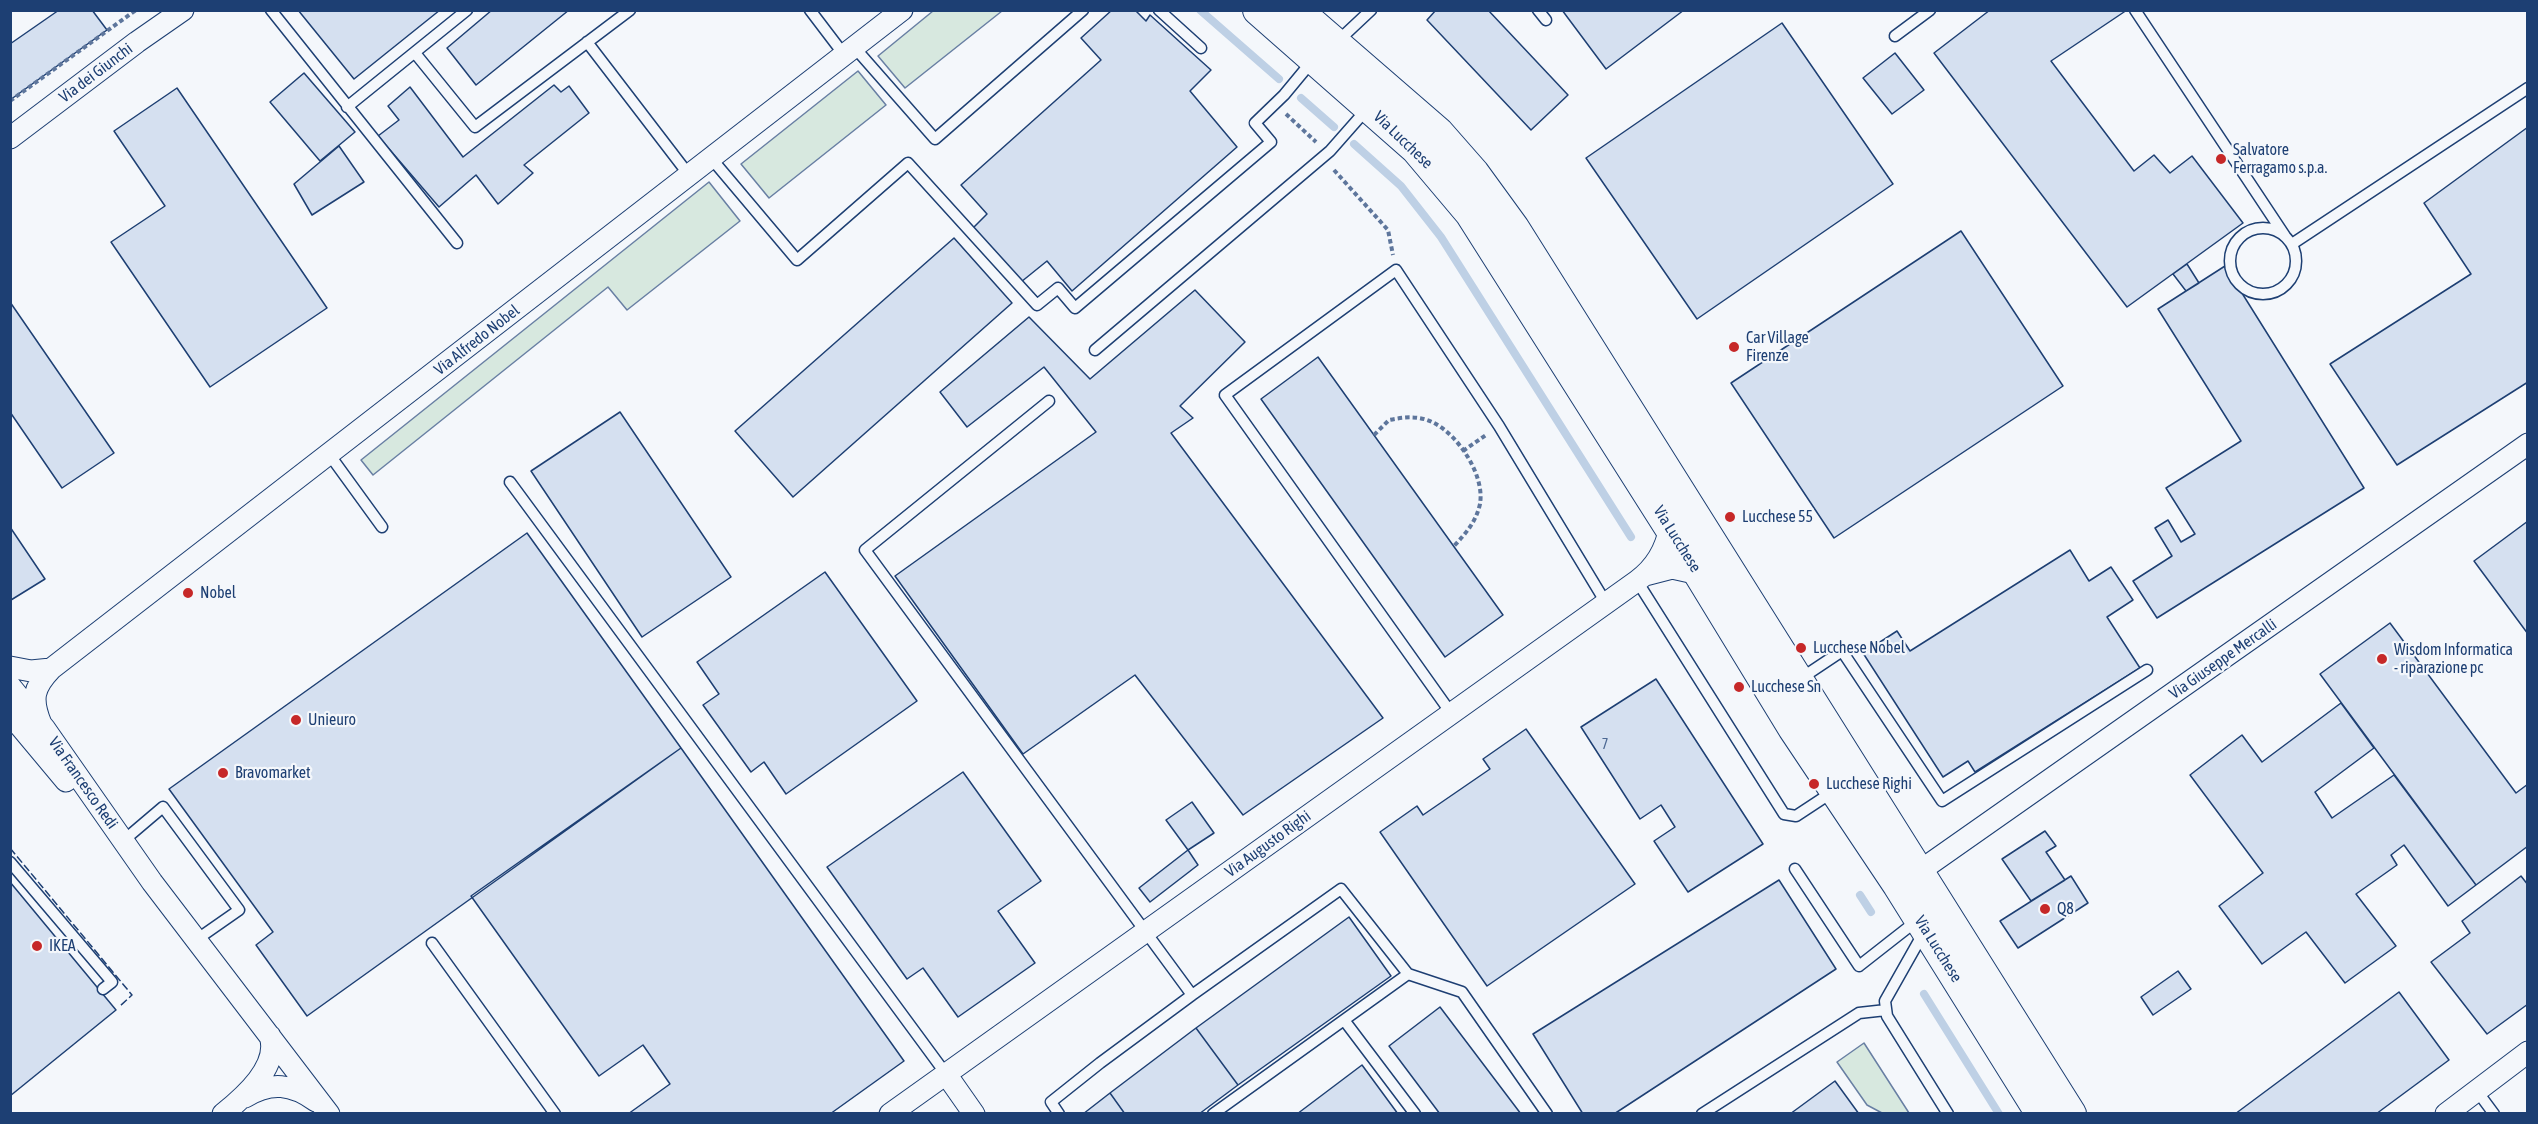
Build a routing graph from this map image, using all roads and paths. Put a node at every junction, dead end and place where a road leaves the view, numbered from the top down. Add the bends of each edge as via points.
1 (136, 10) edge
2 (183, 10) edge
3 (271, 10) edge
4 (467, 10) edge
5 (630, 10) edge
6 (810, 10) edge
7 (903, 10) edge
8 (1083, 10) edge
9 (1159, 10) edge
10 (1258, 10) edge
11 (1297, 10) edge
12 (1371, 10) edge
13 (1538, 10) edge
14 (1930, 10) edge
15 (2134, 10) edge
16 (1546, 20) dead end
17 (1895, 36) dead end
18 (587, 42) junction
19 (1201, 48) dead end
20 (415, 52) junction
21 (850, 52) junction
22 (1318, 58) junction
23 (2528, 88) edge
24 (10, 101) edge
25 (1275, 104) junction
26 (347, 107) junction
27 (1364, 113) junction
28 (10, 138) edge
29 (1322, 157) junction
30 (711, 158) junction
31 (689, 175) junction
32 (2288, 240) junction
33 (457, 243) dead end
34 (1396, 270) junction
35 (1095, 350) dead end
36 (1049, 401) dead end
37 (1499, 426) junction
38 (1374, 435) dead end
39 (2528, 444) edge
40 (1463, 451) junction
41 (329, 454) junction
42 (510, 482) dead end
43 (382, 527) dead end
44 (1670, 527) junction
45 (1454, 546) dead end
46 (1700, 574) junction
47 (1641, 578) junction
48 (1606, 603) junction
49 (10, 667) edge
50 (51, 669) junction
51 (2147, 670) dead end
52 (1798, 681) junction
53 (10, 686) edge
54 (1451, 713) junction
55 (10, 714) edge
56 (41, 724) junction
57 (1834, 791) junction
58 (123, 841) junction
59 (10, 862) edge
60 (1795, 869) dead end
61 (1917, 873) junction
62 (152, 882) junction
63 (1922, 924) junction
64 (1145, 932) junction
65 (196, 940) junction
66 (432, 943) dead end
67 (1408, 974) junction
68 (103, 989) dead end
69 (1192, 995) junction
70 (1886, 1010) junction
71 (1344, 1020) junction
72 (270, 1036) junction
73 (2528, 1053) edge
74 (946, 1074) junction
75 (2477, 1091) junction
76 (240, 1100) junction
77 (327, 1110) edge
78 (224, 1113) edge
79 (555, 1113) edge
80 (890, 1113) edge
81 (974, 1113) edge
82 (1059, 1113) edge
83 (1213, 1113) edge
84 (1415, 1113) edge
85 (1547, 1113) edge
86 (1702, 1113) edge
87 (1948, 1113) edge
88 (2041, 1113) edge
89 (2071, 1113) edge
90 (2446, 1113) edge
91 (2494, 1113) edge

1 - 24 path
2 - 28 street, Via dei Giunchi
3 - 26 lane
4 - 20 lane
5 - 18 lane
6 - 21 lane
7 - 21 street, Via Alfredo Nobel
8 - 21 lane via 936,138
9 - 19 lane
10 - 22 main road, Via Lucchese
11 - 22 main road, Via Lucchese
12 - 22 lane
13 - 16 lane
14 - 17 lane
15 - 32 lane
18 - 20 lane via 475,127
18 - 31 lane
20 - 26 lane
21 - 30 street, Via Alfredo Nobel
22 - 25 lane
22 - 27 main road, Via Lucchese
22 - 52 main road, Via Lucchese via 1438,132 1474,173 1514,228
23 - 32 lane
25 - 29 path via 1320,146
25 - 30 lane via 1255,123 1271,142 1075,308 1058,288 1037,305 908,163 797,260
26 - 33 lane
27 - 29 lane
27 - 44 main road, Via Lucchese via 1416,149 1470,213
29 - 34 path via 1388,230
29 - 35 lane
30 - 31 street, Via Alfredo Nobel
31 - 41 street, Via Alfredo Nobel
32 - 32 lane via 2276,230 2256,228 2238,238 2230,258 2236,279 2254,292 2276,291 2285,285 2296,266
34 - 37 lane
34 - 54 lane via 1225,395
36 - 64 lane via 865,550
37 - 40 path
37 - 48 lane
38 - 40 path via 1389,420 1418,417 1449,433
39 - 61 street, Via Giuseppe Mercalli
40 - 45 path via 1479,484 1481,501 1468,531
41 - 43 lane
41 - 50 street, Via Alfredo Nobel
42 - 74 lane
44 - 46 main road, Via Lucchese
44 - 47 street, Via Augusto Righi via 1664,549
46 - 47 street, Via Augusto Righi via 1672,568
46 - 57 main road, Via Lucchese
47 - 48 street, Via Augusto Righi
47 - 57 lane via 1784,814 1796,816
48 - 54 street, Via Augusto Righi
49 - 50 street
50 - 56 street, Via Alfredo Nobel via 40,682 34,699
51 - 52 lane via 1942,801 1842,651
52 - 61 main road, Via Lucchese
53 - 56 street, Via Francesco Redi
54 - 64 street, Via Augusto Righi
55 - 62 street, Via Francesco Redi
56 - 58 street, Via Francesco Redi
57 - 63 main road, Via Lucchese
58 - 62 street, Via Francesco Redi
58 - 65 lane via 163,807 239,910
59 - 68 lane via 112,982
60 - 63 lane via 1859,966
61 - 89 main road, Via Lucchese
62 - 65 street, Via Francesco Redi
63 - 70 lane via 1885,1001
63 - 88 main road, Via Lucchese
64 - 69 lane
64 - 74 street, Via Augusto Righi
65 - 72 street, Via Francesco Redi
66 - 79 lane
67 - 69 lane via 1341,889
67 - 71 lane
67 - 85 lane via 1462,992
69 - 82 lane via 1051,1102
70 - 86 lane via 1859,1013
70 - 87 lane
71 - 83 lane
71 - 84 lane
72 - 76 street via 269,1060
72 - 77 street, Via Francesco Redi
73 - 75 street
74 - 80 street, Via Augusto Righi
74 - 81 street
75 - 90 street
75 - 91 lane
76 - 77 street via 256,1091 282,1085 303,1092
76 - 78 street

